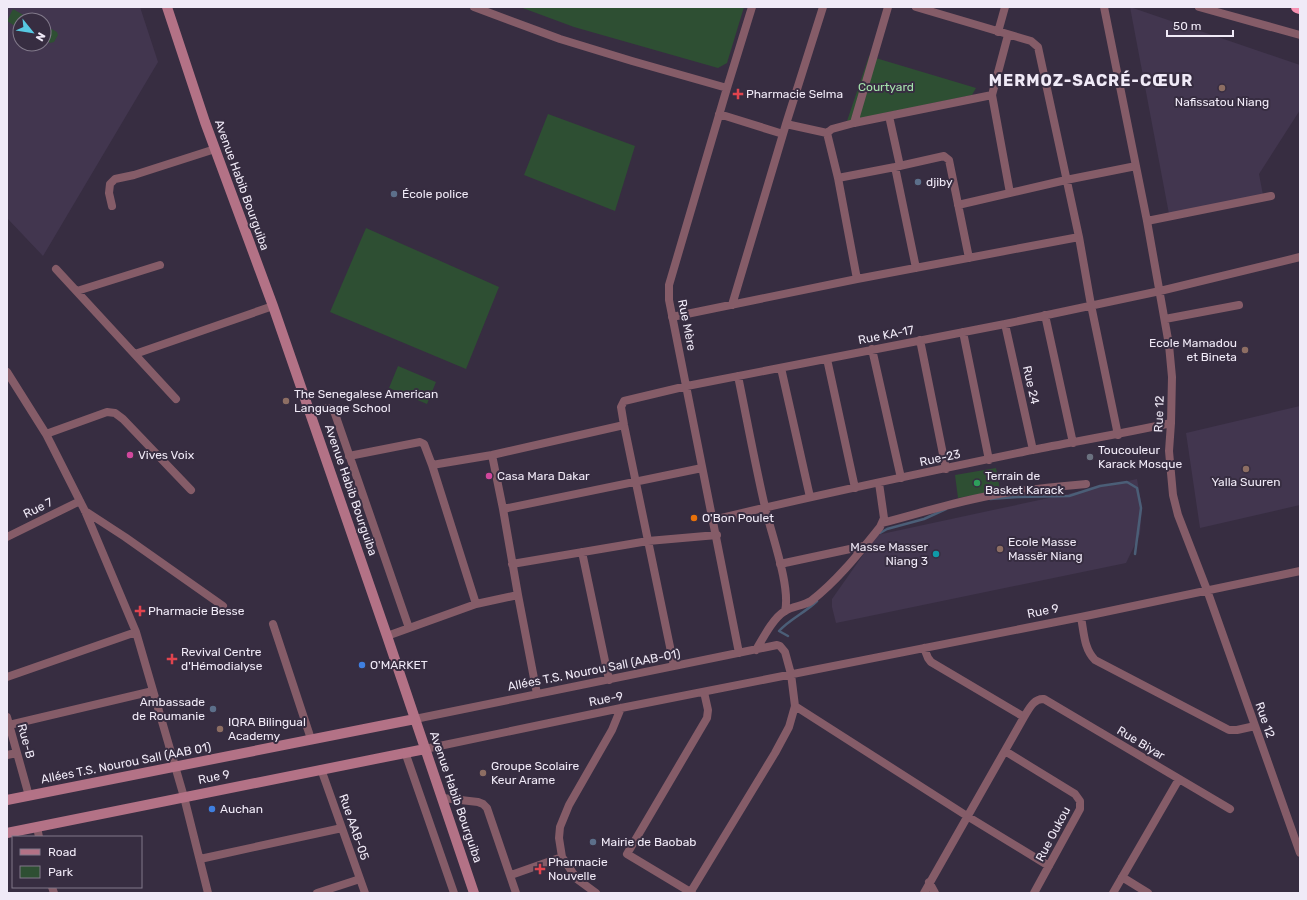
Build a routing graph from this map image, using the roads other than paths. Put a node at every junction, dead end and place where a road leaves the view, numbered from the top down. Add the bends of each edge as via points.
1 (167, 7) edge
2 (474, 7) edge
3 (752, 7) edge
4 (824, 7) edge
5 (888, 7) edge
6 (916, 7) edge
7 (1005, 7) edge
8 (1104, 7) edge
9 (1199, 7) edge
10 (998, 32) junction
11 (1008, 35) junction
12 (1300, 35) edge
13 (727, 88) junction
14 (992, 95) junction
15 (719, 114) junction
16 (889, 116) junction
17 (854, 123) junction
18 (786, 124) junction
19 (827, 132) junction
20 (783, 134) junction
21 (215, 149) junction
22 (1136, 166) junction
23 (897, 167) junction
24 (838, 178) junction
25 (1066, 180) junction
26 (1010, 193) junction
27 (1271, 196) dead end
28 (958, 205) junction
29 (112, 206) dead end
30 (1146, 221) junction
31 (1078, 237) junction
32 (1300, 257) edge
33 (969, 258) junction
34 (160, 264) dead end
35 (916, 268) junction
36 (56, 269) dead end
37 (857, 279) junction
38 (77, 291) junction
39 (1160, 291) junction
40 (732, 305) junction
41 (1239, 305) dead end
42 (273, 306) junction
43 (1091, 306) junction
44 (1045, 315) junction
45 (672, 317) junction
46 (1165, 319) junction
47 (1005, 324) junction
48 (963, 332) junction
49 (920, 340) junction
50 (872, 349) junction
51 (135, 354) junction
52 (828, 359) junction
53 (781, 368) junction
54 (7, 372) edge
55 (738, 376) junction
56 (11, 386) edge
57 (687, 386) junction
58 (176, 399) dead end
59 (310, 412) junction
60 (1171, 423) junction
61 (624, 425) junction
62 (46, 434) junction
63 (1118, 435) junction
64 (1073, 443) junction
65 (1033, 450) junction
66 (492, 455) junction
67 (349, 456) junction
68 (989, 460) junction
69 (432, 465) junction
70 (702, 468) junction
71 (946, 469) junction
72 (901, 478) junction
73 (637, 481) junction
74 (879, 483) junction
75 (1086, 484) dead end
76 (854, 488) junction
77 (191, 490) dead end
78 (810, 497) junction
79 (80, 501) junction
80 (765, 507) junction
81 (503, 509) junction
82 (85, 512) junction
83 (713, 520) junction
84 (882, 523) junction
85 (717, 535) junction
86 (7, 537) edge
87 (648, 541) junction
88 (864, 546) junction
89 (582, 552) junction
90 (512, 564) junction
91 (780, 564) junction
92 (1300, 571) edge
93 (1207, 590) junction
94 (518, 595) junction
95 (476, 604) junction
96 (223, 606) dead end
97 (785, 611) junction
98 (1081, 617) junction
99 (273, 624) dead end
100 (409, 628) junction
101 (136, 632) junction
102 (387, 636) junction
103 (924, 648) junction
104 (756, 650) junction
105 (739, 653) junction
106 (674, 666) junction
107 (791, 674) junction
108 (7, 677) edge
109 (609, 680) junction
110 (153, 691) junction
111 (704, 692) junction
112 (537, 694) junction
113 (795, 706) junction
114 (621, 708) junction
115 (1024, 717) junction
116 (415, 718) junction
117 (8, 721) edge
118 (1255, 726) junction
119 (311, 739) junction
120 (425, 749) junction
121 (1005, 751) junction
122 (405, 752) junction
123 (17, 753) junction
124 (7, 755) edge
125 (175, 766) junction
126 (321, 769) junction
127 (1179, 779) junction
128 (29, 796) junction
129 (184, 797) junction
130 (443, 798) junction
131 (7, 800) edge
132 (1230, 809) dead end
133 (968, 816) junction
134 (37, 827) junction
135 (342, 828) junction
136 (7, 833) edge
137 (39, 836) edge
138 (1300, 853) edge
139 (562, 857) junction
140 (200, 859) junction
141 (1049, 866) junction
142 (511, 875) junction
143 (1122, 877) junction
144 (360, 879) junction
145 (929, 882) junction
146 (208, 893) edge
147 (317, 893) edge
148 (365, 893) edge
149 (454, 893) edge
150 (474, 893) edge
151 (516, 893) edge
152 (596, 893) edge
153 (691, 893) edge
154 (924, 893) edge
155 (935, 893) edge
156 (1034, 893) edge
157 (1113, 893) edge
158 (1148, 893) edge

1 - 21 main road, Avenue Habib Bourguiba
2 - 13 street via 560,39
3 - 13 street, Rue Mère
4 - 18 street
5 - 17 street
6 - 10 street
7 - 10 street
8 - 22 street, Rue 12
9 - 12 street
10 - 11 street
11 - 14 street
11 - 25 street via 1031,41 1038,47
13 - 15 street, Rue Mère
14 - 16 street
14 - 26 street
15 - 20 street
15 - 45 street, Rue Mère via 669,285
16 - 17 street
16 - 23 street
17 - 19 street
18 - 19 street
18 - 20 street
19 - 24 street
20 - 40 street
21 - 29 street via 115,179 110,184 109,193
21 - 42 main road, Avenue Habib Bourguiba
22 - 25 street
22 - 30 street, Rue 12
23 - 24 street
23 - 28 street via 944,156 949,160
23 - 35 street
24 - 37 street
25 - 26 street
25 - 31 street
26 - 28 street
27 - 30 street
28 - 33 street
30 - 39 street, Rue 12
31 - 33 street
31 - 43 street
32 - 39 street, Rue KA-17
33 - 35 street
34 - 38 street
35 - 37 street
36 - 38 street
37 - 40 street
38 - 51 street
39 - 43 street, Rue KA-17
39 - 46 street, Rue 12
40 - 45 street
41 - 46 street
42 - 51 street
42 - 59 main road, Avenue Habib Bourguiba
43 - 44 street, Rue KA-17
43 - 63 street
44 - 47 street, Rue KA-17
44 - 64 street
45 - 57 street, Rue Mère
46 - 60 street, Rue 12 via 1172,377
47 - 48 street, Rue KA-17
47 - 65 street, Rue 24
48 - 49 street, Rue KA-17
48 - 68 street
49 - 50 street, Rue KA-17
49 - 71 street
50 - 52 street, Rue KA-17
50 - 72 street
51 - 58 street
52 - 53 street, Rue KA-17
52 - 76 street
53 - 55 street, Rue KA-17
53 - 78 street
54 - 56 street
55 - 57 street, Rue KA-17
55 - 80 street
56 - 62 street
57 - 61 street, Rue KA-17 via 624,401 621,407
57 - 70 street, Rue Mère
59 - 67 street via 332,410
59 - 102 main road, Avenue Habib Bourguiba
60 - 63 street, Rue-23
60 - 93 street, Rue 12 via 1169,450 1173,495 1178,515
61 - 66 street
61 - 73 street
62 - 77 street via 107,412 115,413
62 - 79 street
63 - 64 street, Rue-23
64 - 65 street, Rue-23
65 - 68 street, Rue-23
66 - 69 street
66 - 81 street
67 - 69 street via 420,442 426,446
67 - 100 street
68 - 71 street, Rue-23
69 - 95 street
70 - 73 street
70 - 83 street, Rue Mère
71 - 72 street, Rue-23
72 - 74 street, Rue-23
73 - 81 street
73 - 87 street
74 - 76 street, Rue-23
74 - 84 street via 884,518
75 - 84 street via 984,496
76 - 78 street, Rue-23
78 - 80 street, Rue-23
79 - 82 street
79 - 86 street, Rue 7
80 - 83 street, Rue-23
80 - 91 street
81 - 90 street
82 - 96 street
82 - 101 street
83 - 85 street, Rue Mère
84 - 88 street
85 - 87 street
85 - 105 street, Rue Mère
87 - 89 street
87 - 106 street
88 - 91 street
88 - 97 street via 844,570 810,602
89 - 90 street
89 - 109 street
90 - 94 street
91 - 97 street via 786,592
92 - 93 street, Rue 9
93 - 98 street, Rue 9
93 - 118 street, Rue 12
94 - 95 street
94 - 112 street
95 - 100 street
97 - 104 street via 768,629
98 - 103 street, Rue 9
98 - 118 street via 1086,649 1095,660 1229,730
99 - 119 street
100 - 102 street
101 - 108 street
101 - 110 street
102 - 116 main road, Avenue Habib Bourguiba
103 - 107 street, Rue 9
103 - 115 street via 931,662
104 - 105 street, Allées T.S. Nourou Sall (AAB-01)
104 - 107 street, Allées T.S. Nourou Sall (AAB-01) via 777,645 783,648
105 - 106 street, Allées T.S. Nourou Sall (AAB-01)
106 - 109 street, Allées T.S. Nourou Sall (AAB-01)
107 - 111 street, Rue-9
107 - 113 street
109 - 112 street, Allées T.S. Nourou Sall (AAB-01)
110 - 117 street
110 - 125 street
111 - 114 street, Rue-9
111 - 153 street via 707,718 627,854
112 - 116 street, Allées T.S. Nourou Sall (AAB-01)
113 - 133 street
113 - 153 street via 789,727 775,753
114 - 120 street, Rue-9
114 - 139 street via 612,730 563,817 559,838
115 - 121 street
115 - 127 street, Rue Biyar via 1035,701 1044,699
116 - 119 main road, Allées T.S. Nourou Sall (AAB 01)
116 - 120 main road, Avenue Habib Bourguiba
117 - 123 street, Rue-B
118 - 138 street, Rue 12
119 - 125 main road, Allées T.S. Nourou Sall (AAB 01)
120 - 122 main road, Rue 9
120 - 130 main road, Avenue Habib Bourguiba
121 - 133 street
121 - 141 street, Rue Oukou via 1075,794 1080,801 1080,809
122 - 126 main road, Rue 9
122 - 149 street
123 - 124 street
123 - 128 street, Rue-B
125 - 128 main road, Allées T.S. Nourou Sall (AAB 01)
125 - 129 street
126 - 129 main road, Rue 9
126 - 135 street, Rue AAB-05
127 - 132 street, Rue Biyar
127 - 143 street
128 - 131 main road, Allées T.S. Nourou Sall (AAB 01)
129 - 134 main road, Rue 9
129 - 140 street
130 - 142 street via 478,802 487,808
130 - 150 main road, Avenue Habib Bourguiba
133 - 141 street
133 - 145 street
134 - 136 main road, Rue 9
134 - 137 street
135 - 140 street
135 - 144 street, Rue AAB-05
139 - 142 street
139 - 152 street via 577,879
140 - 146 street
141 - 156 street, Rue Oukou
142 - 151 street
143 - 157 street
143 - 158 street
144 - 147 street
144 - 148 street, Rue AAB-05
145 - 154 street
145 - 155 street

